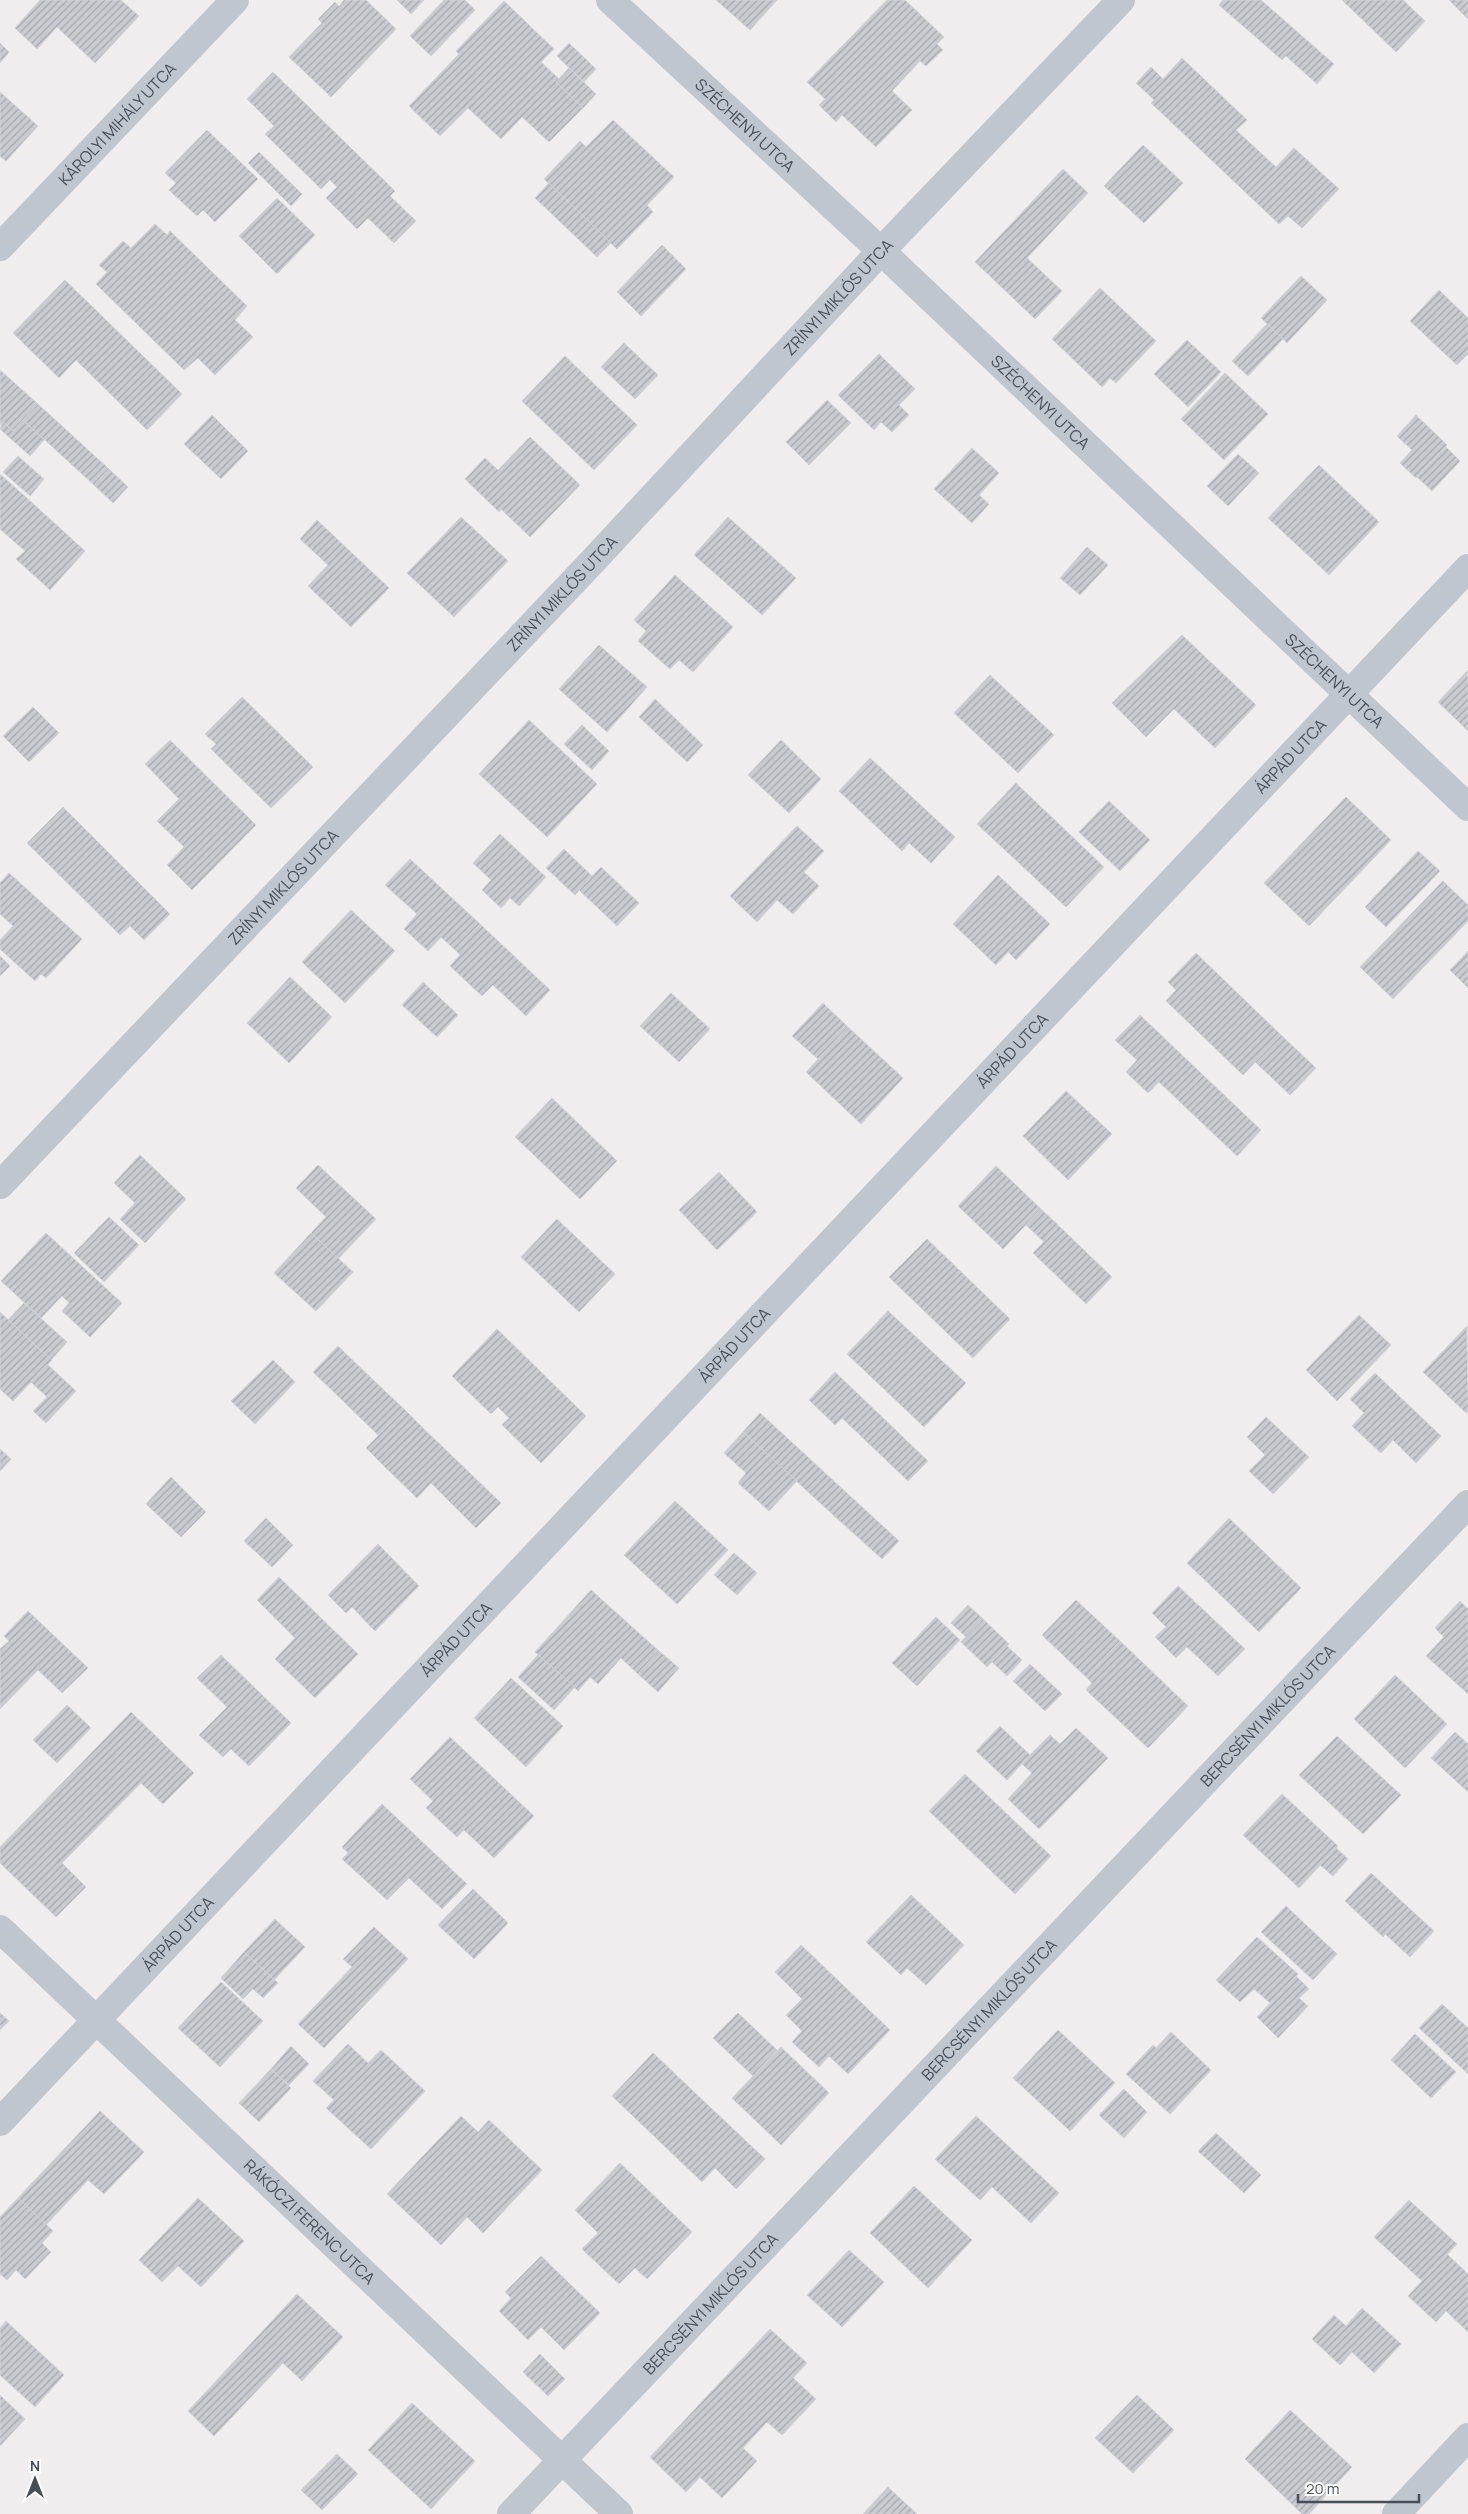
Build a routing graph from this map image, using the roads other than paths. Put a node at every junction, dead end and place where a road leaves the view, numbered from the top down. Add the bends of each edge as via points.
1 (235, 0) edge
2 (610, 0) edge
3 (1121, 0) edge
4 (0, 247) edge
5 (880, 251) junction
6 (1468, 568) edge
7 (1347, 694) junction
8 (1468, 807) edge
9 (0, 1185) edge
10 (1468, 1504) edge
11 (0, 1929) edge
12 (96, 2020) junction
13 (0, 2122) edge
14 (1468, 2437) edge
15 (562, 2460) junction
16 (511, 2514) edge
17 (619, 2514) edge
18 (1396, 2514) edge

1 - 4 street, KÁROLYI MIHÁLY UTCA
2 - 5 street, SZÉCHENYI UTCA
3 - 5 street, ZRÍNYI MIKLÓS UTCA
5 - 7 street, SZÉCHENYI UTCA
5 - 9 street, ZRÍNYI MIKLÓS UTCA via 591,563
6 - 7 street, ÁRPÁD UTCA
7 - 8 street, SZÉCHENYI UTCA
7 - 12 street, ÁRPÁD UTCA
10 - 15 street, BERCSÉNYI MIKLÓS UTCA
11 - 12 street, RÁKÓCZI FERENC UTCA
12 - 13 street, ÁRPÁD UTCA
12 - 15 street, RÁKÓCZI FERENC UTCA
14 - 18 street
15 - 16 street, BERCSÉNYI MIKLÓS UTCA
15 - 17 street, RÁKÓCZI FERENC UTCA

